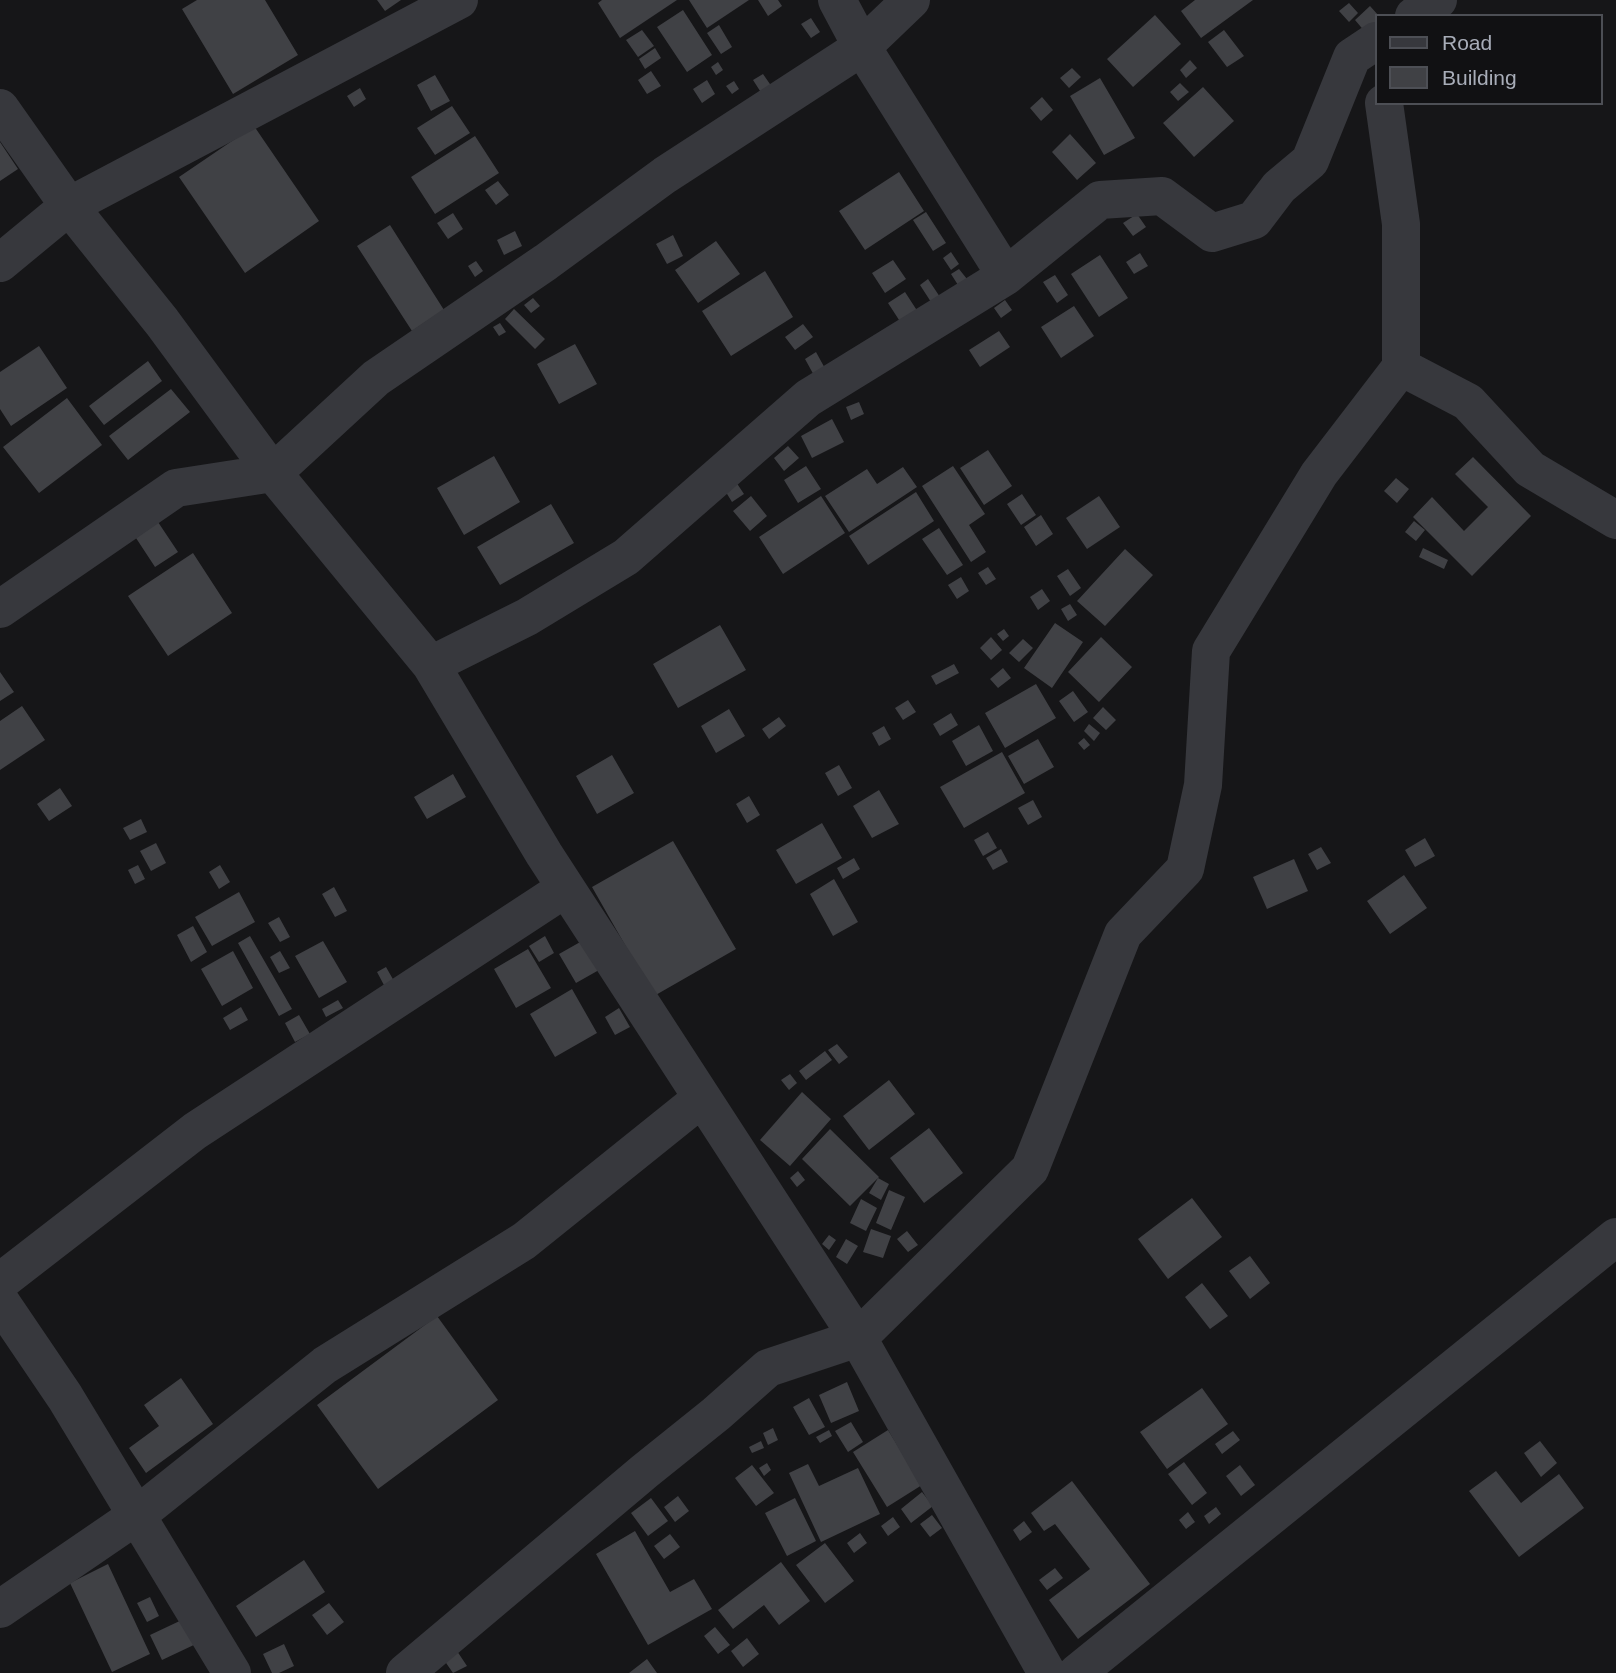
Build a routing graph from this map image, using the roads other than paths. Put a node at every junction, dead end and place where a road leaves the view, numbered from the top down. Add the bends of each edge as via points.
1 (459, 0) edge
2 (837, 0) edge
3 (911, 0) edge
4 (1438, 0) edge
5 (1418, 14) edge
6 (862, 47) junction
7 (1374, 47) edge
8 (1384, 105) edge
9 (0, 108) edge
10 (69, 206) junction
11 (0, 263) edge
12 (1006, 276) junction
13 (1401, 367) junction
14 (273, 473) junction
15 (1616, 520) edge
16 (0, 609) edge
17 (431, 665) junction
18 (566, 888) junction
19 (702, 1098) junction
20 (1612, 1248) edge
21 (0, 1282) edge
22 (0, 1301) edge
23 (858, 1338) junction
24 (136, 1516) junction
25 (0, 1609) edge
26 (232, 1673) edge
27 (405, 1673) edge
28 (1047, 1673) edge
29 (1077, 1673) edge

1 - 10 street
2 - 6 street
3 - 6 street
4 - 5 street
6 - 12 street
6 - 14 street via 665,175 376,378
7 - 12 street via 1352,57 1310,161 1279,187 1254,220 1212,233 1162,196 1100,200
8 - 13 street via 1401,224
9 - 10 street
10 - 11 street
10 - 14 street
12 - 17 street via 808,398 626,558 527,617
13 - 15 street via 1468,402 1530,469
13 - 23 street via 1319,474 1211,651 1203,785 1185,869 1123,934 1030,1169
14 - 16 street via 176,488
14 - 17 street
17 - 18 street
18 - 19 street
18 - 21 street via 195,1131
19 - 23 street
19 - 24 street via 524,1241 325,1365
20 - 29 street
22 - 24 street via 65,1397
23 - 27 street via 768,1368
23 - 28 street
24 - 25 street
24 - 26 street

